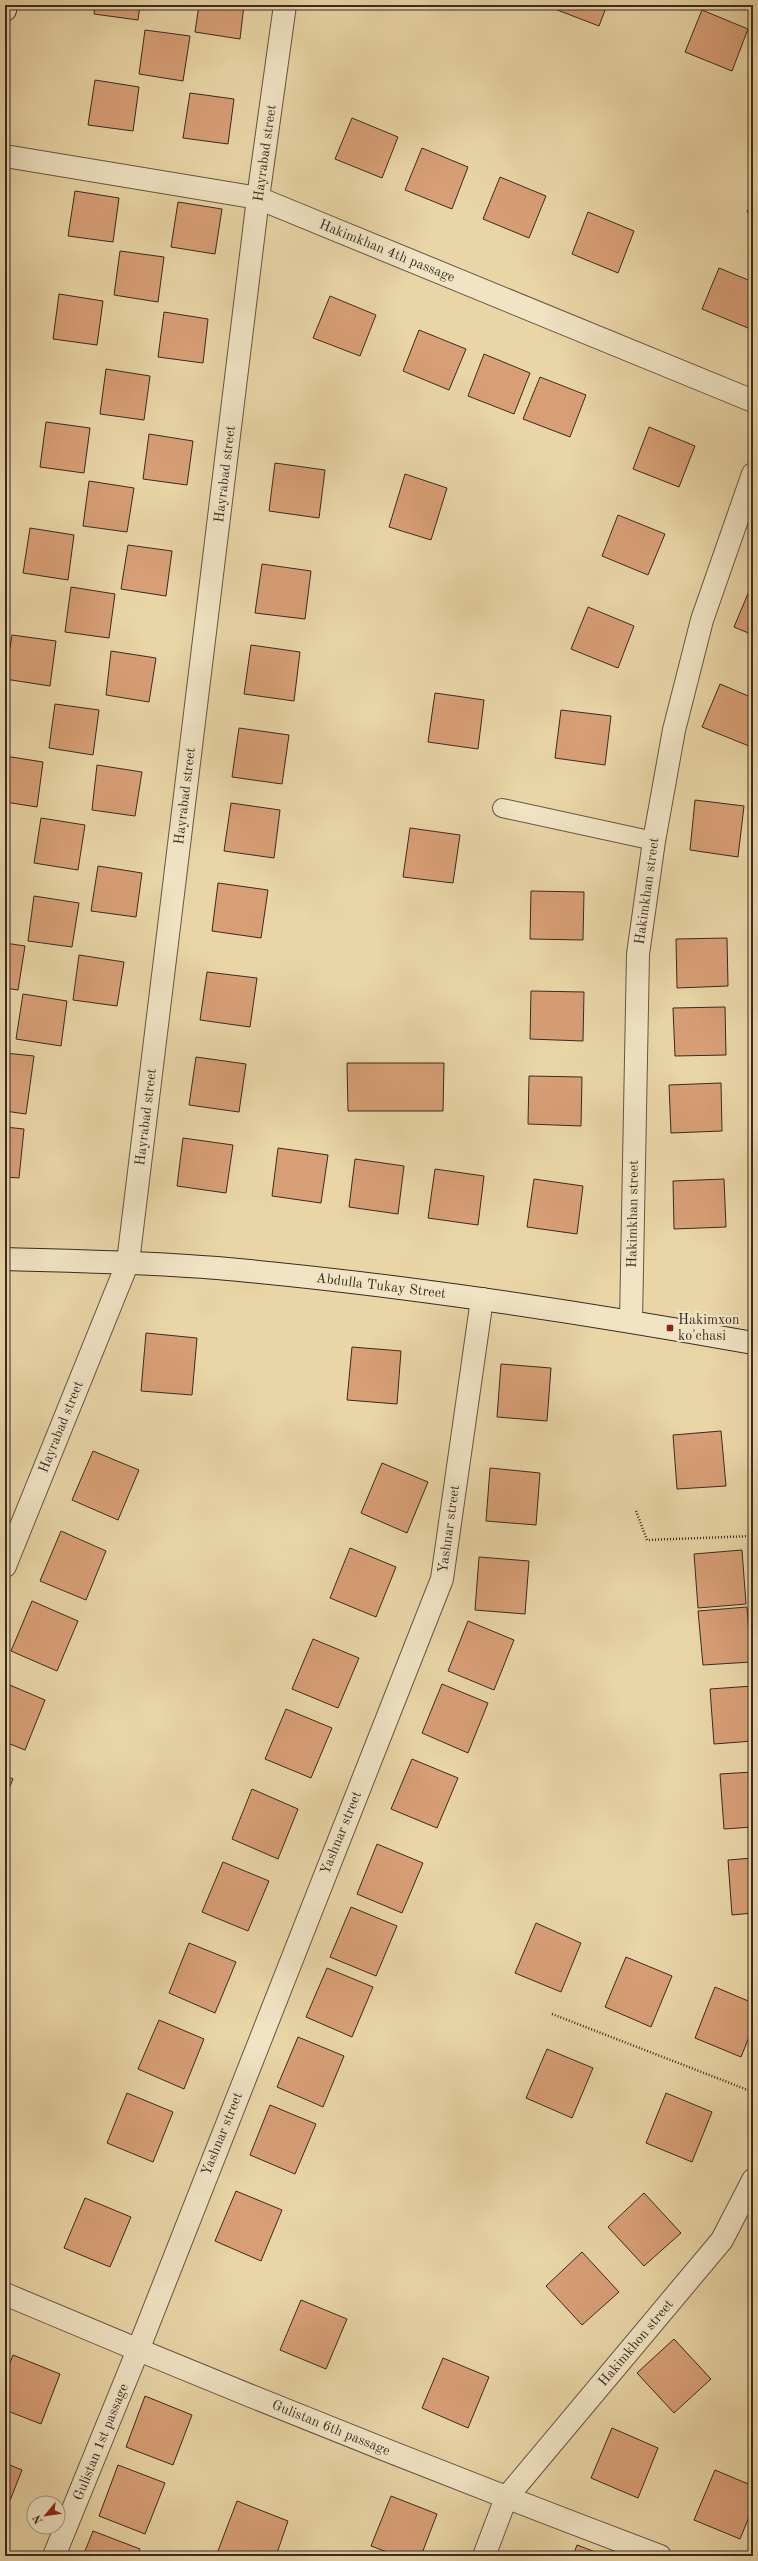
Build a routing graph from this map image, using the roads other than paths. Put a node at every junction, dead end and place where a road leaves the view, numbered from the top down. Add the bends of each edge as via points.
1 (6, 5) edge
2 (285, 5) edge
3 (5, 10) edge
4 (5, 156) edge
5 (258, 198) junction
6 (753, 401) edge
7 (753, 474) edge
8 (502, 808) dead end
9 (654, 841) junction
10 (5, 1259) edge
11 (128, 1262) junction
12 (482, 1299) junction
13 (631, 1321) junction
14 (753, 1343) edge
15 (5, 1566) edge
16 (753, 2180) edge
17 (5, 2294) edge
18 (138, 2350) junction
19 (506, 2498) junction
20 (54, 2556) edge
21 (484, 2556) edge
22 (660, 2556) edge

1 - 3 street
2 - 5 street, Hayrabad street
4 - 5 street, Hakimkhаn 4th passage
5 - 6 street, Hakimkhаn 4th passage
5 - 11 street, Hayrabad street
7 - 9 street, Hakimkhаn street via 702,620 674,730
8 - 9 lane
9 - 13 street, Hakimkhаn street via 638,954
10 - 11 street, Abdulla Tukay Street
11 - 12 street, Abdulla Tukay Street via 298,1276
11 - 15 street, Hayrabad street
12 - 13 street, Abdulla Tukay Street
12 - 18 street, Yashnar street via 442,1579
13 - 14 street, Abdulla Tukay Street
16 - 19 street, Hakimkhon street via 722,2240
17 - 18 street, Gulistan 6th passage
18 - 19 street, Gulistan 6th passage
18 - 20 street, Gulistan 1st passage
19 - 21 street, Hakimkhon street
19 - 22 street, Gulistan 6th passage

